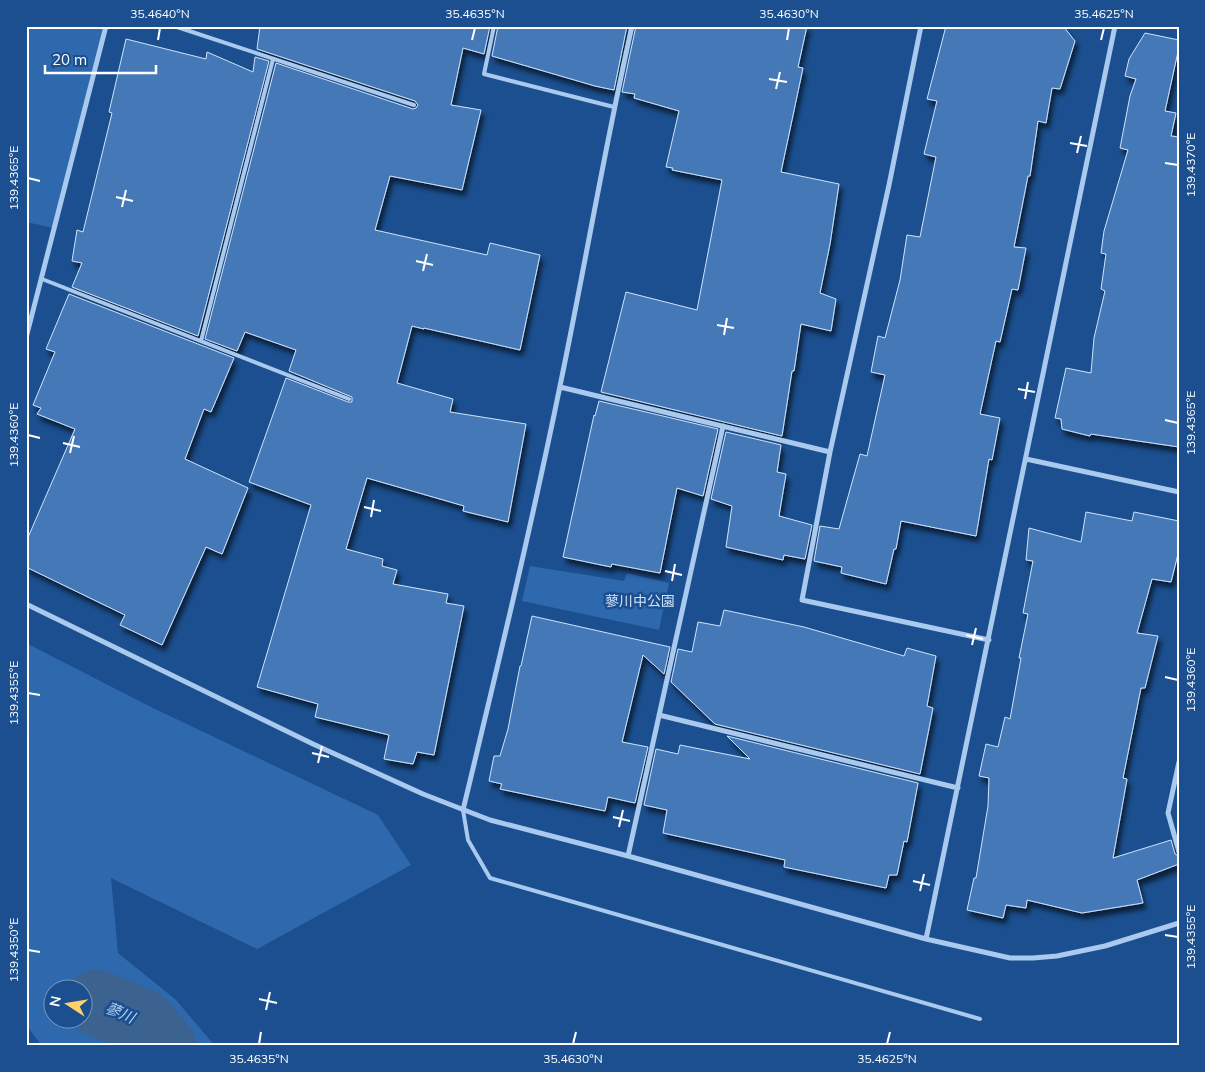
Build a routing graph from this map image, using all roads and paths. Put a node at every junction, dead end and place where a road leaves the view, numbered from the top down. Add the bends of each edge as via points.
1 (106, 26) edge
2 (174, 26) edge
3 (494, 26) edge
4 (632, 26) edge
5 (921, 26) edge
6 (1115, 26) edge
7 (273, 59) junction
8 (414, 104) dead end
9 (614, 107) junction
10 (42, 278) junction
11 (26, 338) edge
12 (201, 341) junction
13 (560, 387) junction
14 (349, 400) dead end
15 (723, 426) junction
16 (830, 452) junction
17 (1026, 459) junction
18 (1179, 492) edge
19 (26, 604) edge
20 (989, 640) junction
21 (659, 715) junction
22 (1179, 762) edge
23 (958, 788) junction
24 (463, 810) junction
25 (1179, 852) edge
26 (628, 856) junction
27 (1179, 923) edge
28 (926, 939) junction
29 (980, 1019) dead end

1 - 10 street
2 - 7 lane
3 - 9 lane via 484,74
4 - 9 street
5 - 16 street
6 - 17 street
7 - 8 lane
7 - 12 lane
9 - 13 street
10 - 11 street
10 - 12 lane
12 - 14 lane
13 - 15 street
13 - 24 street
15 - 16 street
15 - 21 street
16 - 20 street via 802,600
17 - 18 street
17 - 20 street
19 - 24 street via 313,744
20 - 23 street
21 - 23 street
21 - 26 street
22 - 25 street via 1168,813
23 - 28 street
24 - 26 street
24 - 29 lane via 468,840 490,878
26 - 28 street
27 - 28 street via 1104,946 1033,958 1010,958

